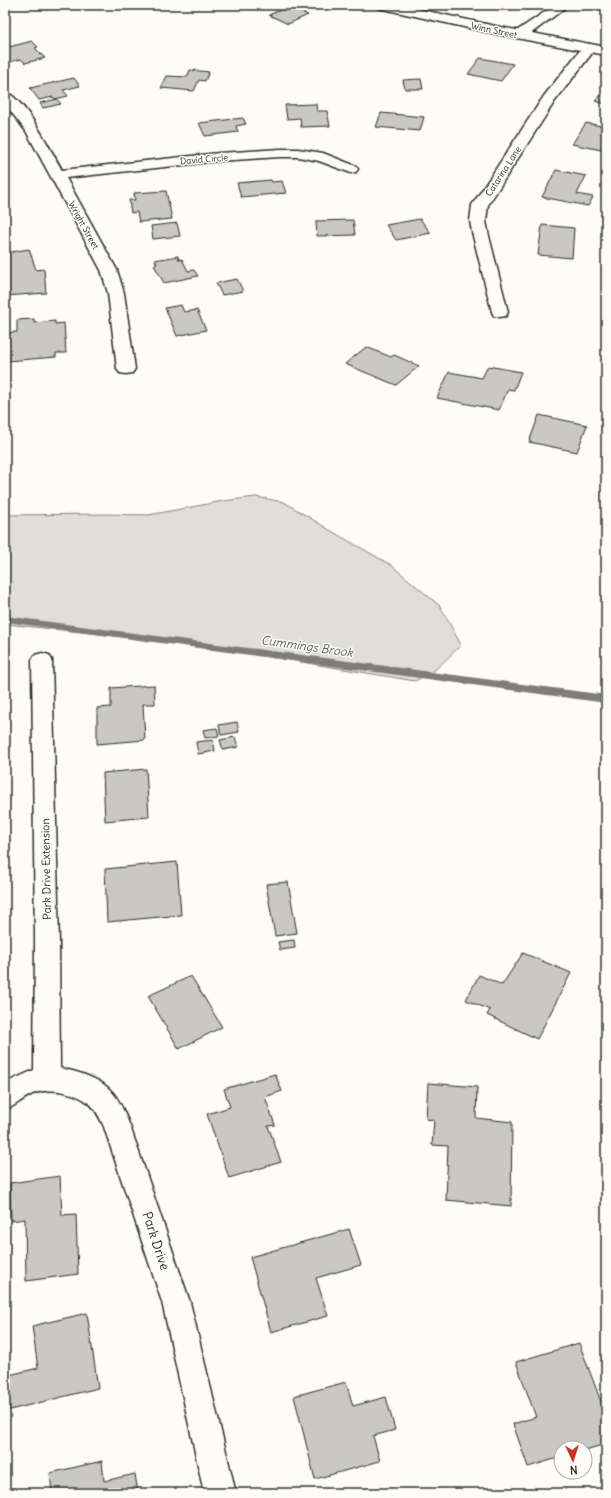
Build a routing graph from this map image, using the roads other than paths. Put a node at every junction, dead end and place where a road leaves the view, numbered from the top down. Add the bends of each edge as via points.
1 (383, 5) edge
2 (563, 5) edge
3 (520, 35) junction
4 (589, 48) junction
5 (606, 52) edge
6 (5, 96) edge
7 (351, 169) dead end
8 (56, 175) junction
9 (500, 312) dead end
10 (126, 369) dead end
11 (42, 660) dead end
12 (46, 1079) junction
13 (5, 1098) edge
14 (220, 1493) edge

1 - 3 street, Winn Street
2 - 3 street
3 - 4 street, Winn Street
4 - 5 street, Winn Street
4 - 9 street, Catarina Lane via 549,100 480,205 480,232
6 - 8 street, Wright Street via 33,131
7 - 8 street, David Circle via 323,157 280,153 205,158
8 - 10 street, Wright Street via 109,270 116,293
11 - 12 street, Park Drive Extension via 47,942
12 - 13 street, Park Drive via 26,1084
12 - 14 street, Park Drive via 67,1080 100,1096 117,1126 176,1302

